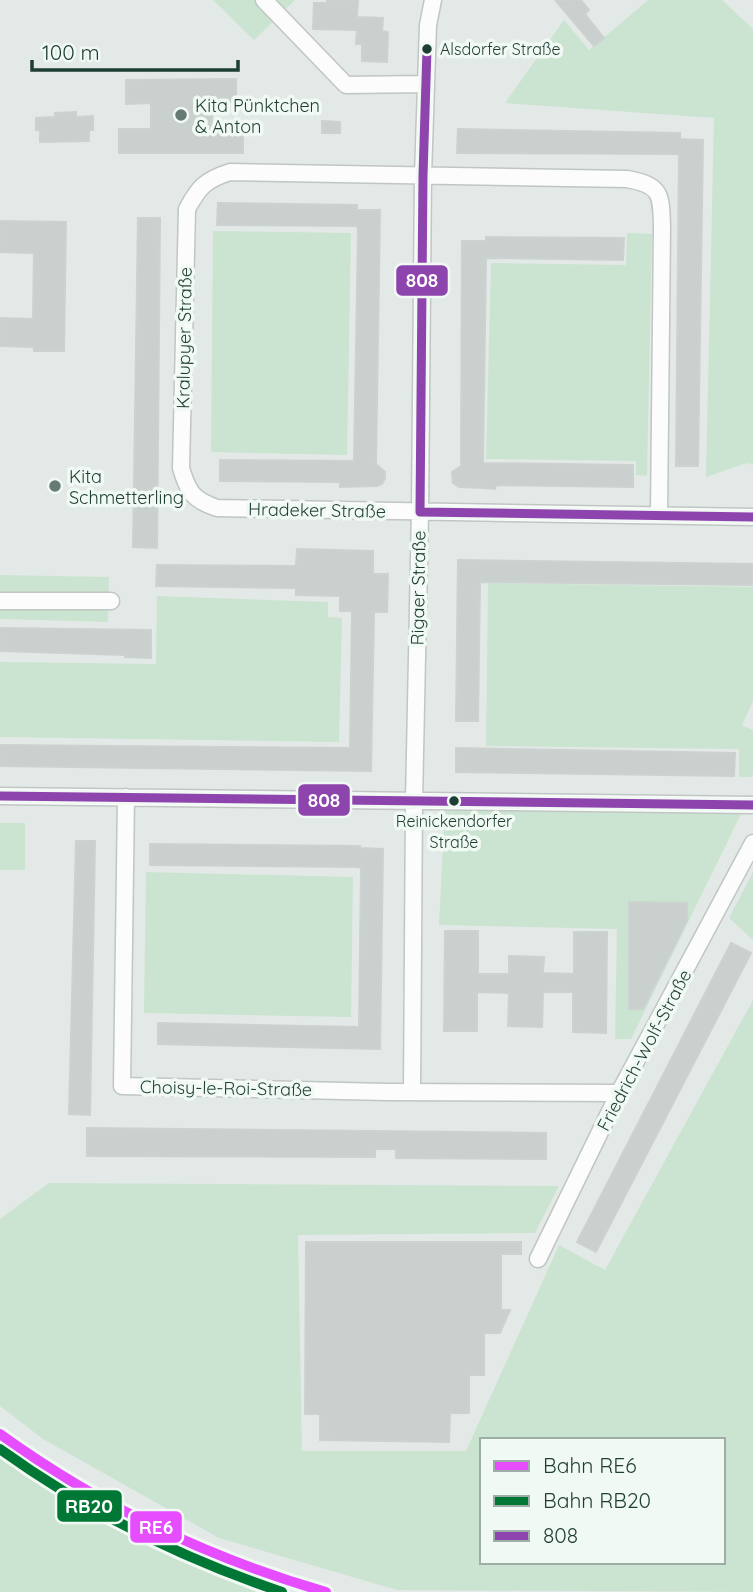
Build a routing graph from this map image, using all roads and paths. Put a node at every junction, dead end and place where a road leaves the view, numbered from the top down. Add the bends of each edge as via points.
1 (264, 0) edge
2 (433, 0) edge
3 (425, 84) junction
4 (423, 175) junction
5 (217, 508) joint
6 (420, 512) junction
7 (659, 515) junction
8 (753, 517) edge
9 (0, 601) edge
10 (111, 601) dead end
11 (0, 796) edge
12 (126, 797) junction
13 (414, 801) junction
14 (753, 805) edge
15 (753, 843) edge
16 (412, 1092) junction
17 (619, 1093) junction
18 (538, 1259) dead end

1 - 3 street via 346,85
2 - 3 street, Rigaer Straße
3 - 4 street, Rigaer Straße
4 - 5 street, Kralupyer Straße via 230,172 197,190 187,209 181,468 198,502
4 - 6 street, Rigaer Straße
4 - 7 street via 627,179 657,189 662,227
5 - 6 street, Hradeker Straße
6 - 7 street, Hradeker Straße
6 - 13 street, Rigaer Straße
7 - 8 street, Hradeker Straße
9 - 10 street
11 - 12 street
12 - 13 street
12 - 16 street, Choisy-le-Roi-Straße via 122,1086
13 - 14 street
13 - 16 street, Rigaer Straße
15 - 17 street, Friedrich-Wolf-Straße
16 - 17 street, Choisy-le-Roi-Straße
17 - 18 street, Friedrich-Wolf-Straße

